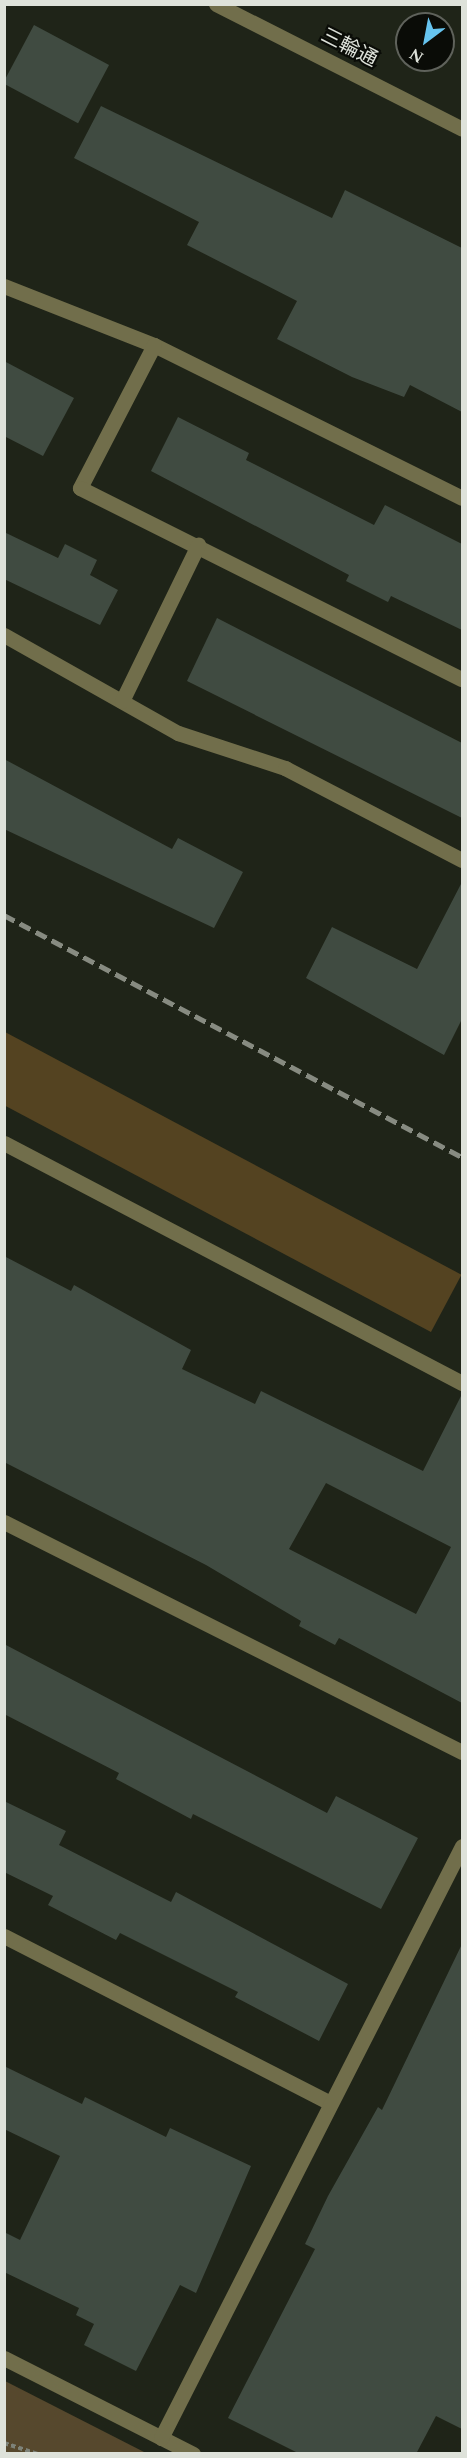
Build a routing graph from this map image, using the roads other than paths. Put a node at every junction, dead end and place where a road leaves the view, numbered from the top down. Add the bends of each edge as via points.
1 (216, 4) edge
2 (462, 129) edge
3 (4, 286) edge
4 (154, 345) junction
5 (462, 498) edge
6 (198, 545) junction
7 (4, 635) edge
8 (462, 679) edge
9 (122, 701) junction
10 (462, 860) edge
11 (4, 1143) edge
12 (462, 1383) edge
13 (4, 1522) edge
14 (462, 1752) edge
15 (462, 1846) edge
16 (4, 1936) edge
17 (330, 2103) junction
18 (4, 2358) edge
19 (161, 2438) junction
20 (193, 2454) edge

1 - 2 street, 三輪通
3 - 4 street
4 - 5 street
4 - 6 street via 80,488
6 - 8 street
6 - 9 street
7 - 9 street
9 - 10 street via 178,733 285,768
11 - 12 street
13 - 14 street
15 - 17 street
16 - 17 street
17 - 19 street
18 - 19 street
19 - 20 street

